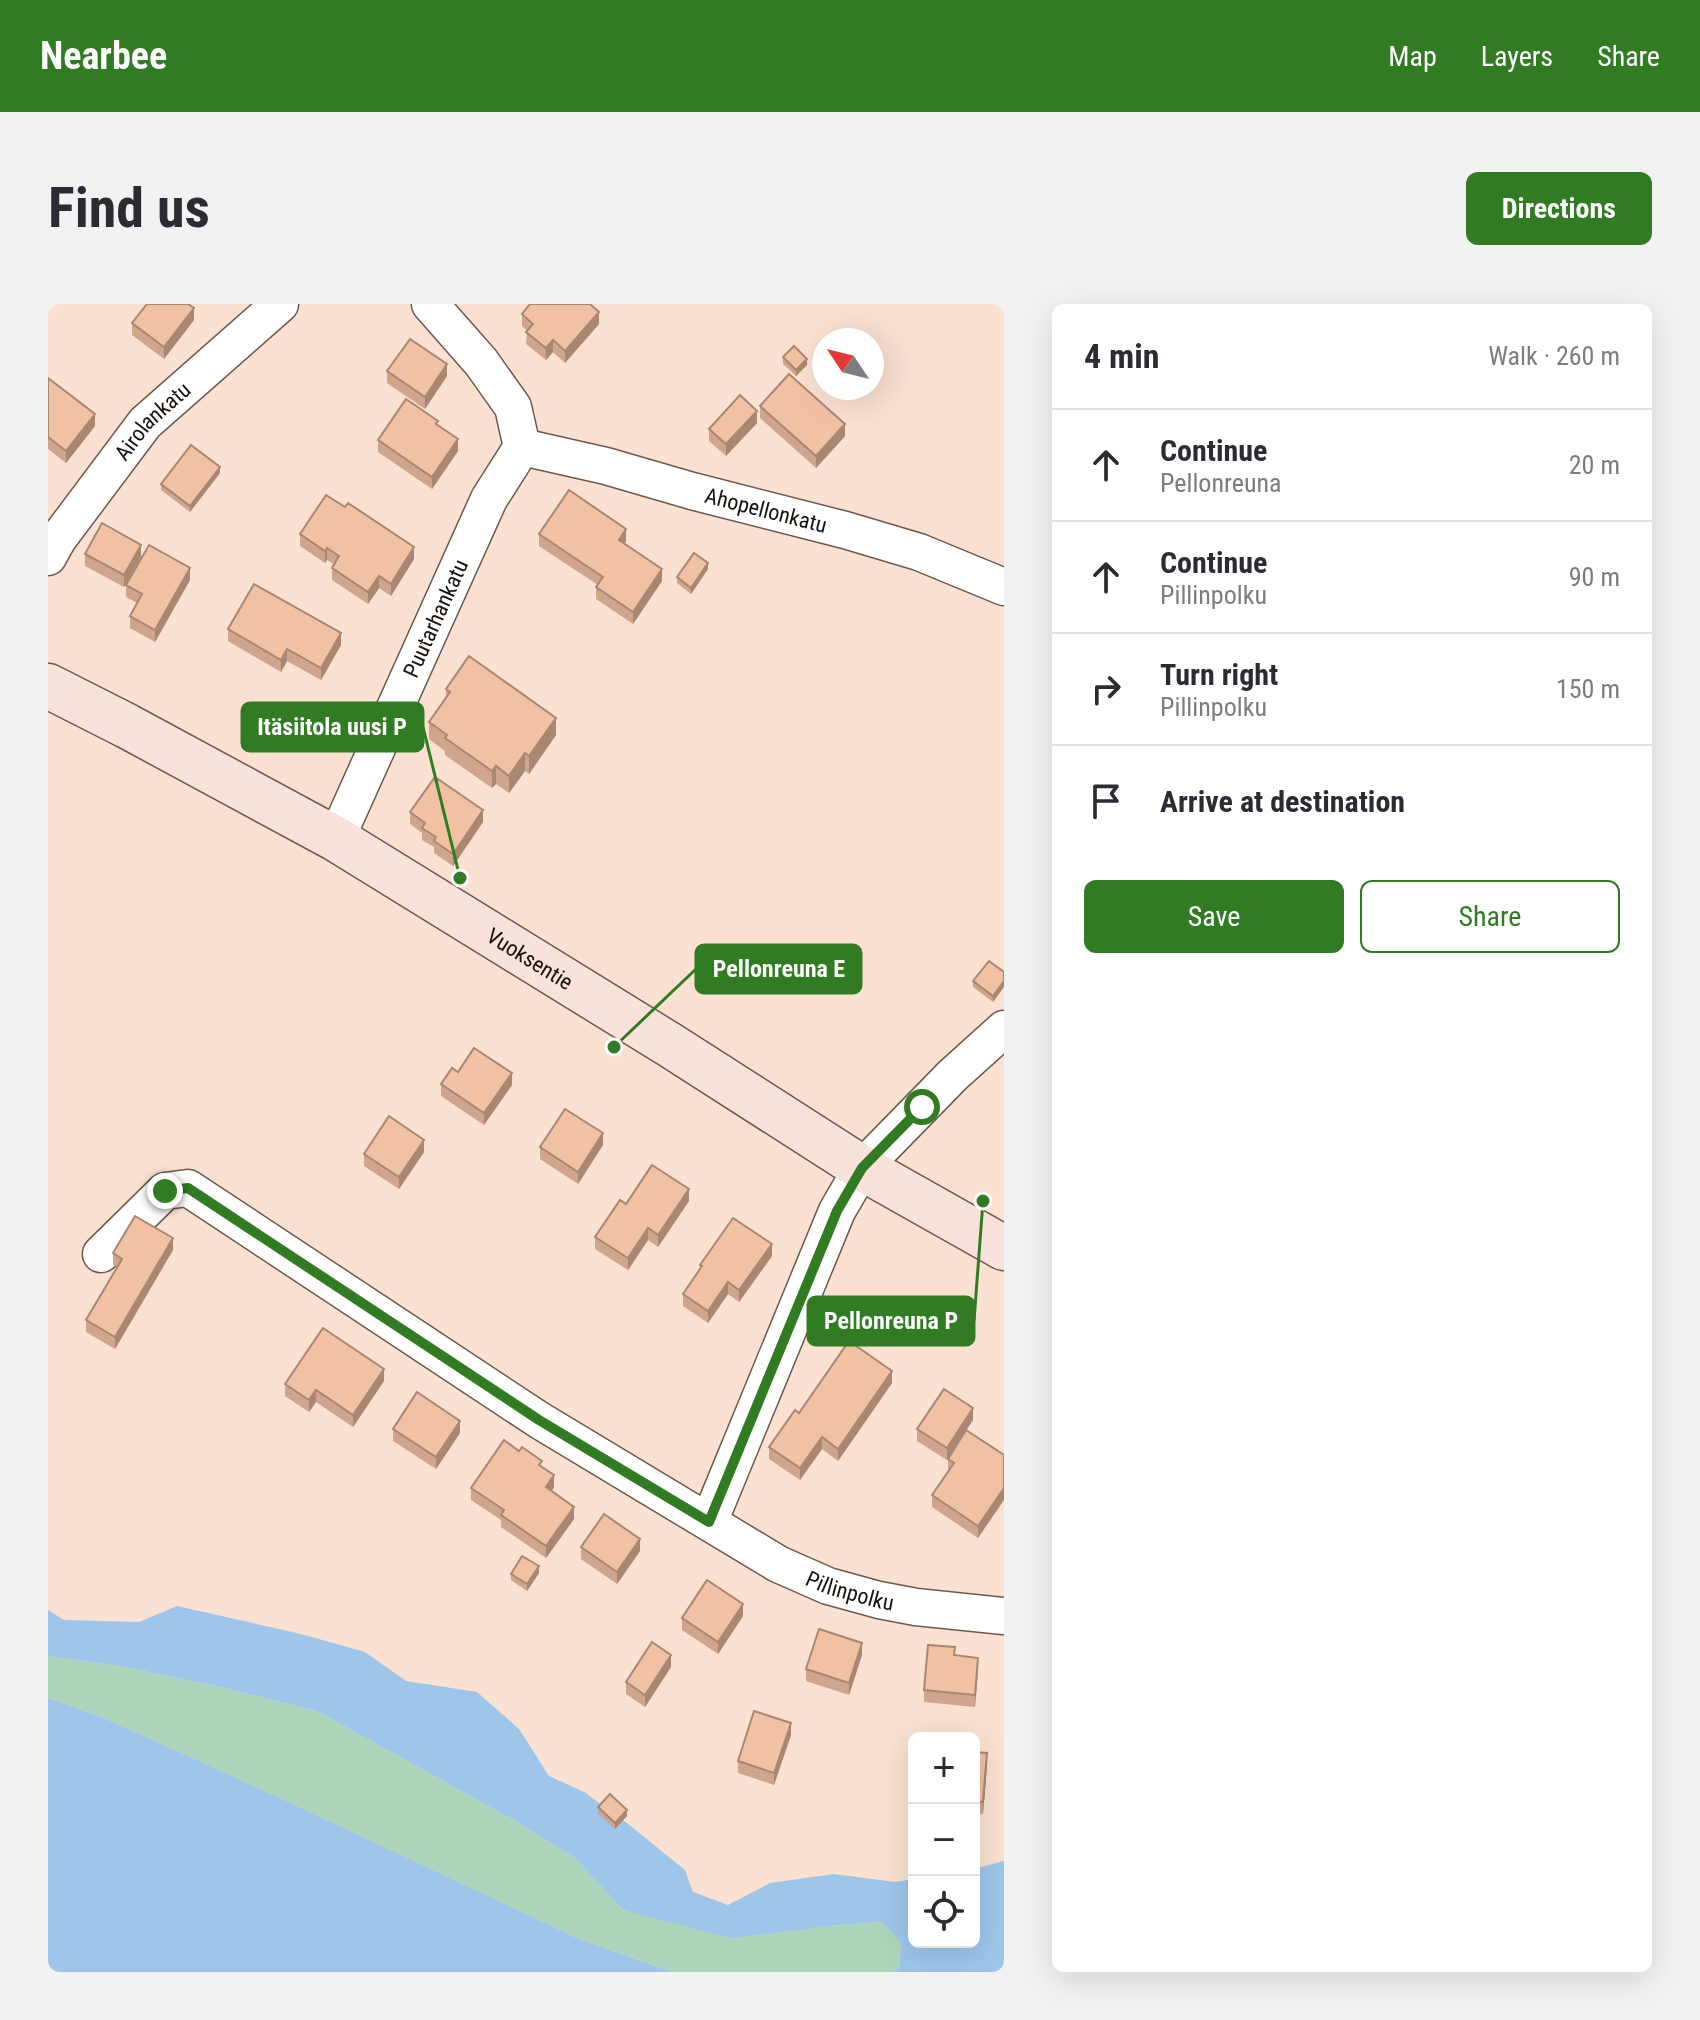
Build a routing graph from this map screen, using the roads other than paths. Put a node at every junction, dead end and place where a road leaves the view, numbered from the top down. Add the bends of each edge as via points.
1 (280, 304) edge
2 (430, 304) edge
3 (522, 447) junction
4 (48, 557) edge
5 (1004, 587) edge
6 (48, 686) edge
7 (336, 839) junction
8 (1004, 1029) edge
9 (862, 1168) junction
10 (1004, 1248) edge
11 (101, 1254) dead end
12 (709, 1522) junction
13 (1004, 1616) edge

1 - 4 street, Airolankatu via 145,423
2 - 3 street via 513,407
3 - 5 street, Ahopellonkatu via 845,530 919,552
3 - 7 street, Puutarhankatu via 489,499
6 - 7 street, Vuoksentie
7 - 9 street, Vuoksentie
8 - 9 street
9 - 10 street, Vuoksentie
9 - 12 street via 837,1211
11 - 12 street, Pillinpolku via 165,1191 188,1188 539,1420
12 - 13 street, Pillinpolku via 778,1564 828,1586 916,1607

